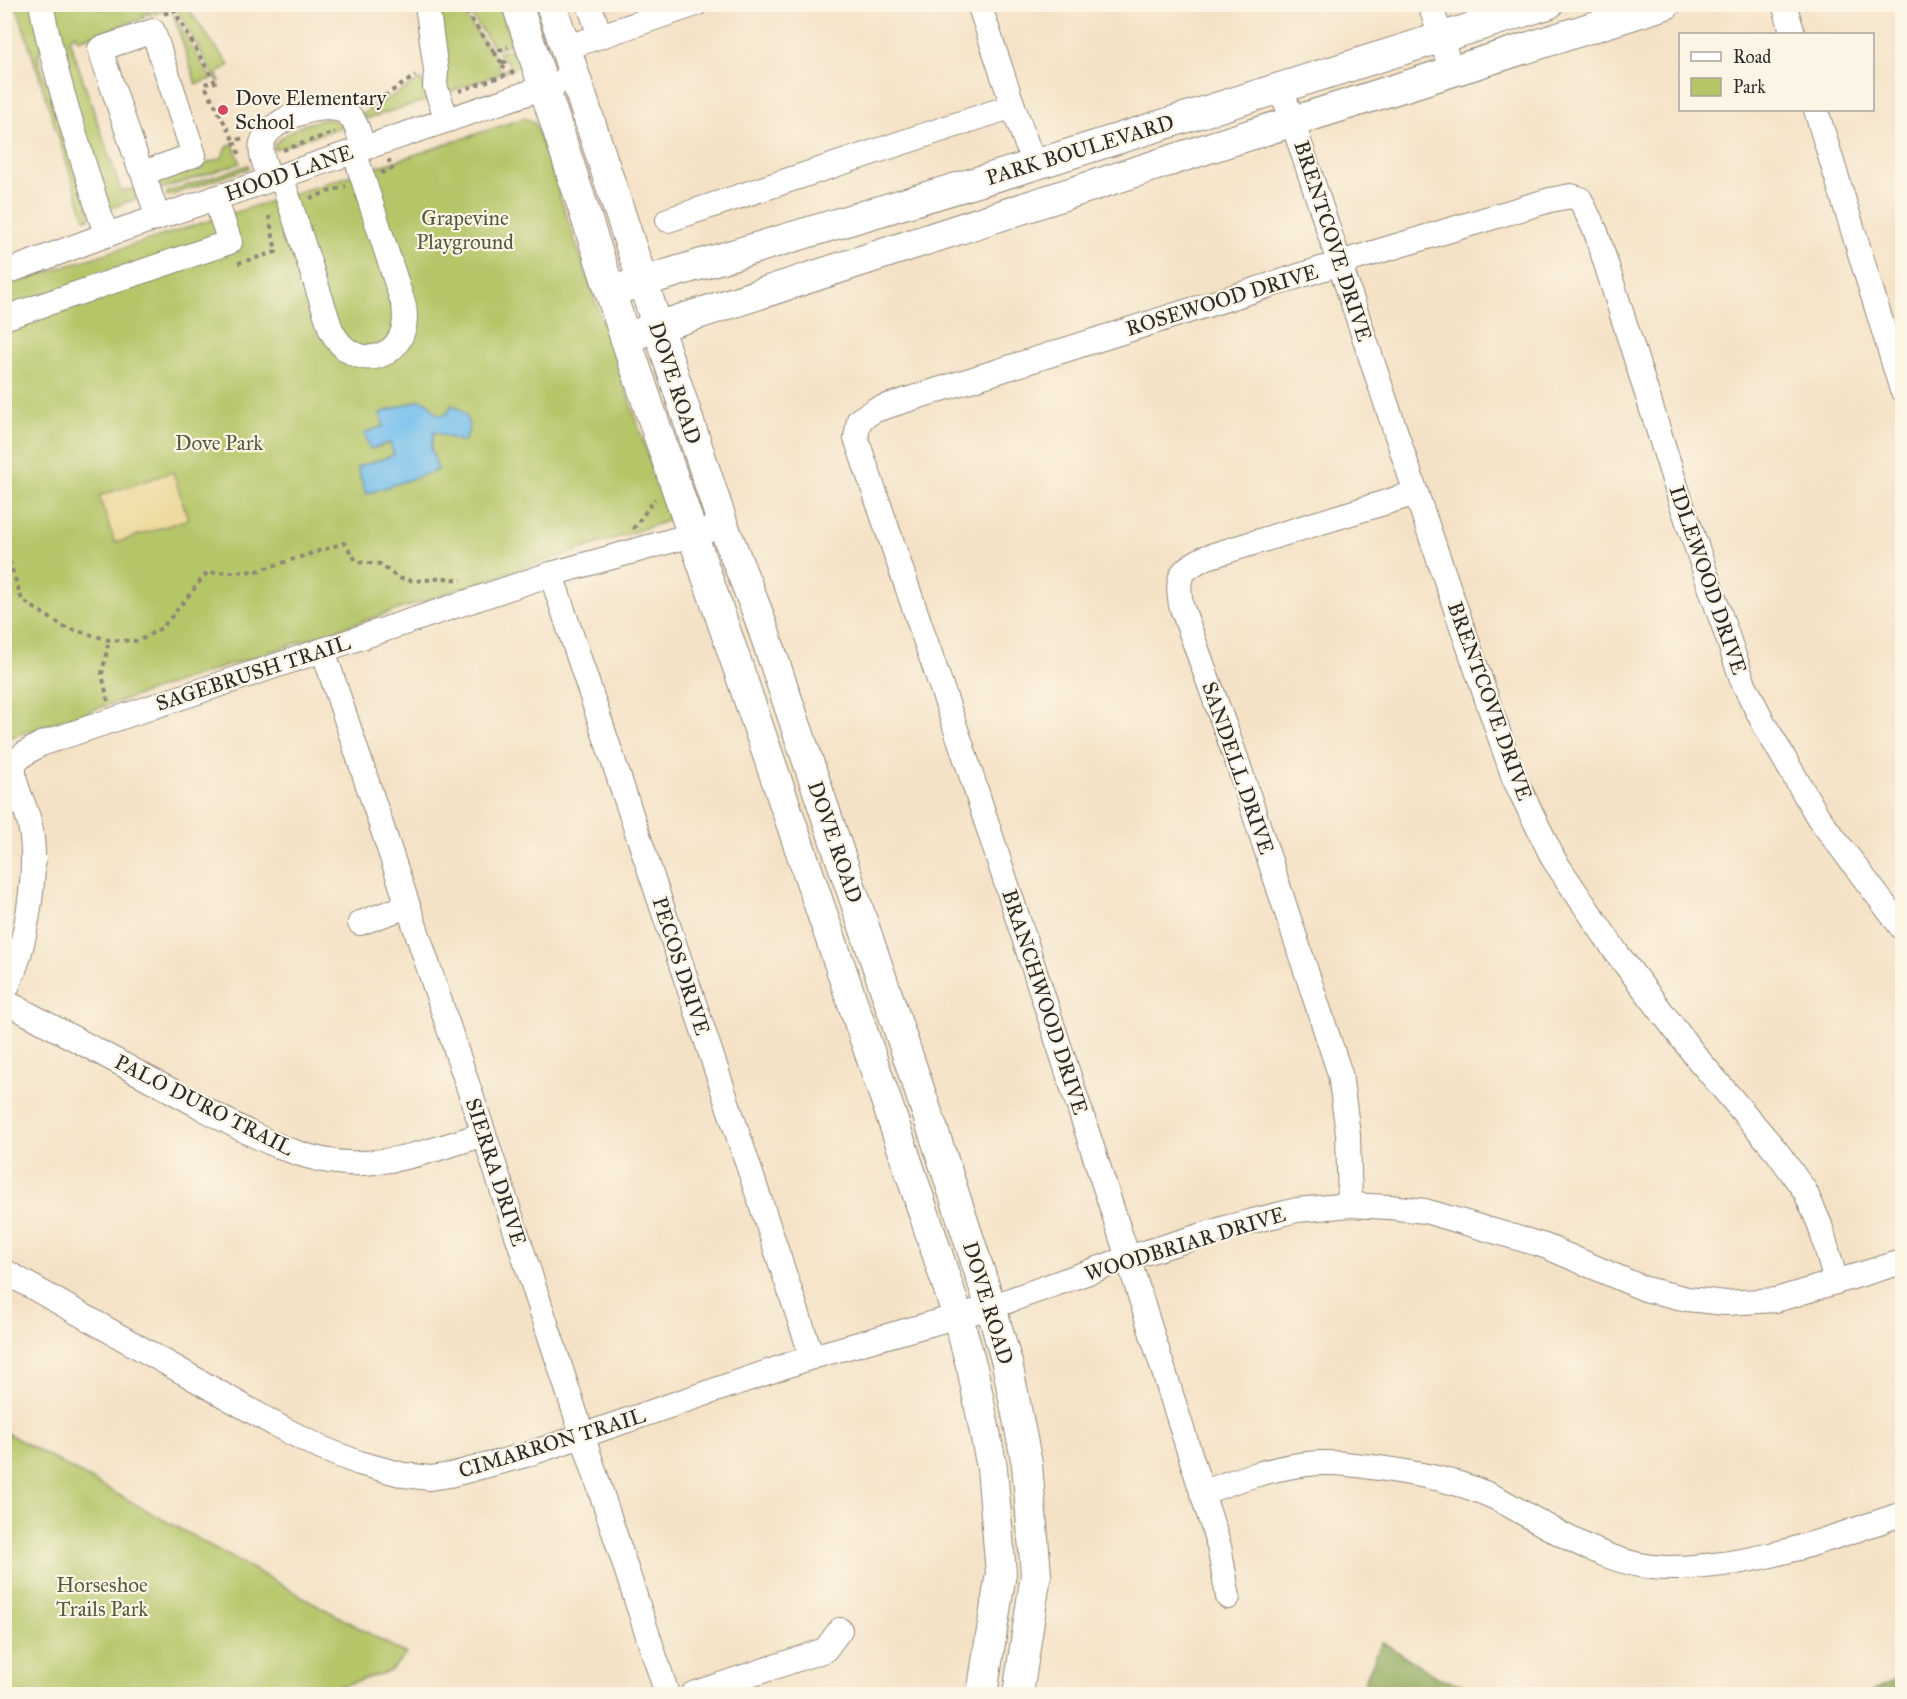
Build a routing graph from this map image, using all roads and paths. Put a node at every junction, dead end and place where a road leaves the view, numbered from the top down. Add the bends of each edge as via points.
1 (41, 4) edge
2 (427, 4) edge
3 (460, 4) edge
4 (517, 4) edge
5 (551, 4) edge
6 (589, 4) edge
7 (696, 4) edge
8 (979, 4) edge
9 (1430, 4) edge
10 (1548, 4) edge
11 (1666, 4) edge
12 (1784, 4) edge
13 (1793, 33) edge
14 (600, 36) junction
15 (1441, 38) junction
16 (514, 45) dead end
17 (565, 48) junction
18 (494, 52) junction
19 (501, 62) dead end
20 (1452, 73) junction
21 (575, 77) junction
22 (216, 84) dead end
23 (1281, 87) junction
24 (544, 88) junction
25 (1013, 106) junction
26 (1816, 111) edge
27 (447, 120) junction
28 (1293, 122) junction
29 (234, 141) dead end
30 (358, 150) junction
31 (1034, 165) junction
32 (143, 173) junction
33 (275, 178) junction
34 (215, 198) junction
35 (1580, 199) joint
36 (1045, 201) junction
37 (158, 218) junction
38 (668, 220) dead end
39 (106, 235) junction
40 (1340, 263) junction
41 (4, 273) edge
42 (642, 282) junction
43 (610, 292) junction
44 (4, 318) edge
45 (657, 327) junction
46 (625, 337) junction
47 (1902, 390) edge
48 (866, 414) joint
49 (1416, 493) junction
50 (658, 494) dead end
51 (4, 507) edge
52 (723, 525) junction
53 (628, 533) dead end
54 (693, 536) junction
55 (551, 574) junction
56 (467, 580) dead end
57 (109, 640) junction
58 (323, 650) junction
59 (112, 720) junction
60 (408, 906) junction
61 (360, 923) dead end
62 (1902, 928) edge
63 (4, 992) edge
64 (4, 1001) edge
65 (484, 1134) junction
66 (1350, 1205) junction
67 (1128, 1258) junction
68 (1902, 1262) edge
69 (4, 1271) edge
70 (1836, 1282) junction
71 (991, 1307) junction
72 (958, 1317) junction
73 (812, 1357) junction
74 (583, 1435) junction
75 (1202, 1493) junction
76 (1902, 1514) edge
77 (1228, 1597) dead end
78 (840, 1630) dead end
79 (667, 1695) edge
80 (693, 1695) edge
81 (982, 1695) edge
82 (1018, 1695) edge

1 - 39 street via 78,149
2 - 27 street via 435,86
3 - 18 path
4 - 24 main road, DOVE ROAD
5 - 17 main road, DOVE ROAD
6 - 14 street
7 - 14 street
8 - 25 street
9 - 15 street
10 - 15 main road, PARK BOULEVARD
11 - 20 main road, PARK BOULEVARD
12 - 13 street
14 - 17 street
15 - 20 street
15 - 23 main road, PARK BOULEVARD
16 - 18 path
17 - 21 main road, DOVE ROAD
18 - 19 path
20 - 28 main road, PARK BOULEVARD
21 - 24 street, HOOD LANE
21 - 42 main road, DOVE ROAD
22 - 29 path via 204,84
23 - 28 street, BRENTCOVE DRIVE
23 - 31 main road, PARK BOULEVARD
24 - 27 street, HOOD LANE
24 - 43 main road, DOVE ROAD
25 - 31 street
25 - 38 street
26 - 47 street
27 - 30 street, HOOD LANE
28 - 36 main road, PARK BOULEVARD
28 - 40 street, BRENTCOVE DRIVE
30 - 33 street, HOOD LANE
30 - 33 street via 356,126 342,111 319,109 299,114 280,122 262,143 262,152
30 - 33 street via 406,318 399,341 380,356 355,355 336,341
31 - 36 main road
31 - 42 main road, PARK BOULEVARD
32 - 32 street via 100,49 153,31 194,155
32 - 37 street
33 - 34 street, HOOD LANE
34 - 37 street, HOOD LANE
34 - 44 street via 230,242
35 - 40 street, ROSEWOOD DRIVE via 1572,196 1550,200
35 - 62 street, IDLEWOOD DRIVE via 1596,232 1680,499 1743,682 1818,817
36 - 45 main road, PARK BOULEVARD
37 - 39 street, HOOD LANE
39 - 41 street, HOOD LANE
40 - 48 street, ROSEWOOD DRIVE
40 - 49 street, BRENTCOVE DRIVE
42 - 43 main road, PARK BOULEVARD
42 - 45 main road, DOVE ROAD
43 - 46 main road, DOVE ROAD
45 - 46 main road, PARK BOULEVARD
45 - 52 main road, DOVE ROAD
46 - 54 main road, DOVE ROAD
48 - 67 street, BRANCHWOOD DRIVE via 859,420 856,438 962,747
49 - 66 street, SANDELL DRIVE via 1204,558 1181,574 1178,585 1181,605 1340,1074 1348,1134
49 - 70 street, BRENTCOVE DRIVE via 1514,778 1554,861 1616,952 1805,1191 1820,1225
50 - 53 path
51 - 57 path via 8,557 22,600 64,627
52 - 54 street, SAGEBRUSH TRAIL
52 - 71 main road, DOVE ROAD via 760,622
54 - 55 street, SAGEBRUSH TRAIL
54 - 72 main road, DOVE ROAD
55 - 58 street, SAGEBRUSH TRAIL
55 - 73 street, PECOS DRIVE
56 - 57 path via 398,578 380,564 357,562 344,543 257,571 207,573 163,627 139,641
57 - 59 path via 102,674
58 - 59 street, SAGEBRUSH TRAIL
58 - 60 street, SIERRA DRIVE
59 - 63 street, SAGEBRUSH TRAIL via 40,744 14,763 13,777 30,825 32,888 20,954
60 - 61 street
60 - 65 street, SIERRA DRIVE
64 - 65 street, PALO DURO TRAIL via 254,1135 304,1156 375,1163 432,1151
65 - 74 street, SIERRA DRIVE
66 - 67 street, WOODBRIAR DRIVE via 1297,1210
66 - 70 street, WOODBRIAR DRIVE via 1425,1211 1545,1246 1645,1289 1687,1299 1726,1303 1776,1300
67 - 71 street, WOODBRIAR DRIVE
67 - 75 street, BRANCHWOOD DRIVE
68 - 70 street, WOODBRIAR DRIVE
69 - 74 street, CIMARRON TRAIL via 278,1426 359,1463 404,1475 440,1477 526,1455
71 - 72 street, CIMARRON TRAIL
71 - 82 main road, DOVE ROAD via 1007,1363 1027,1464 1036,1574
72 - 73 street, CIMARRON TRAIL
72 - 81 main road, DOVE ROAD via 993,1468 1001,1573
73 - 74 street, CIMARRON TRAIL
74 - 79 street, SIERRA DRIVE
75 - 76 street via 1250,1475 1307,1464 1342,1463 1427,1475 1496,1498 1575,1541 1615,1557 1672,1569 1736,1563 1800,1549
75 - 77 street, BRANCHWOOD DRIVE via 1219,1546
78 - 80 street via 825,1650

